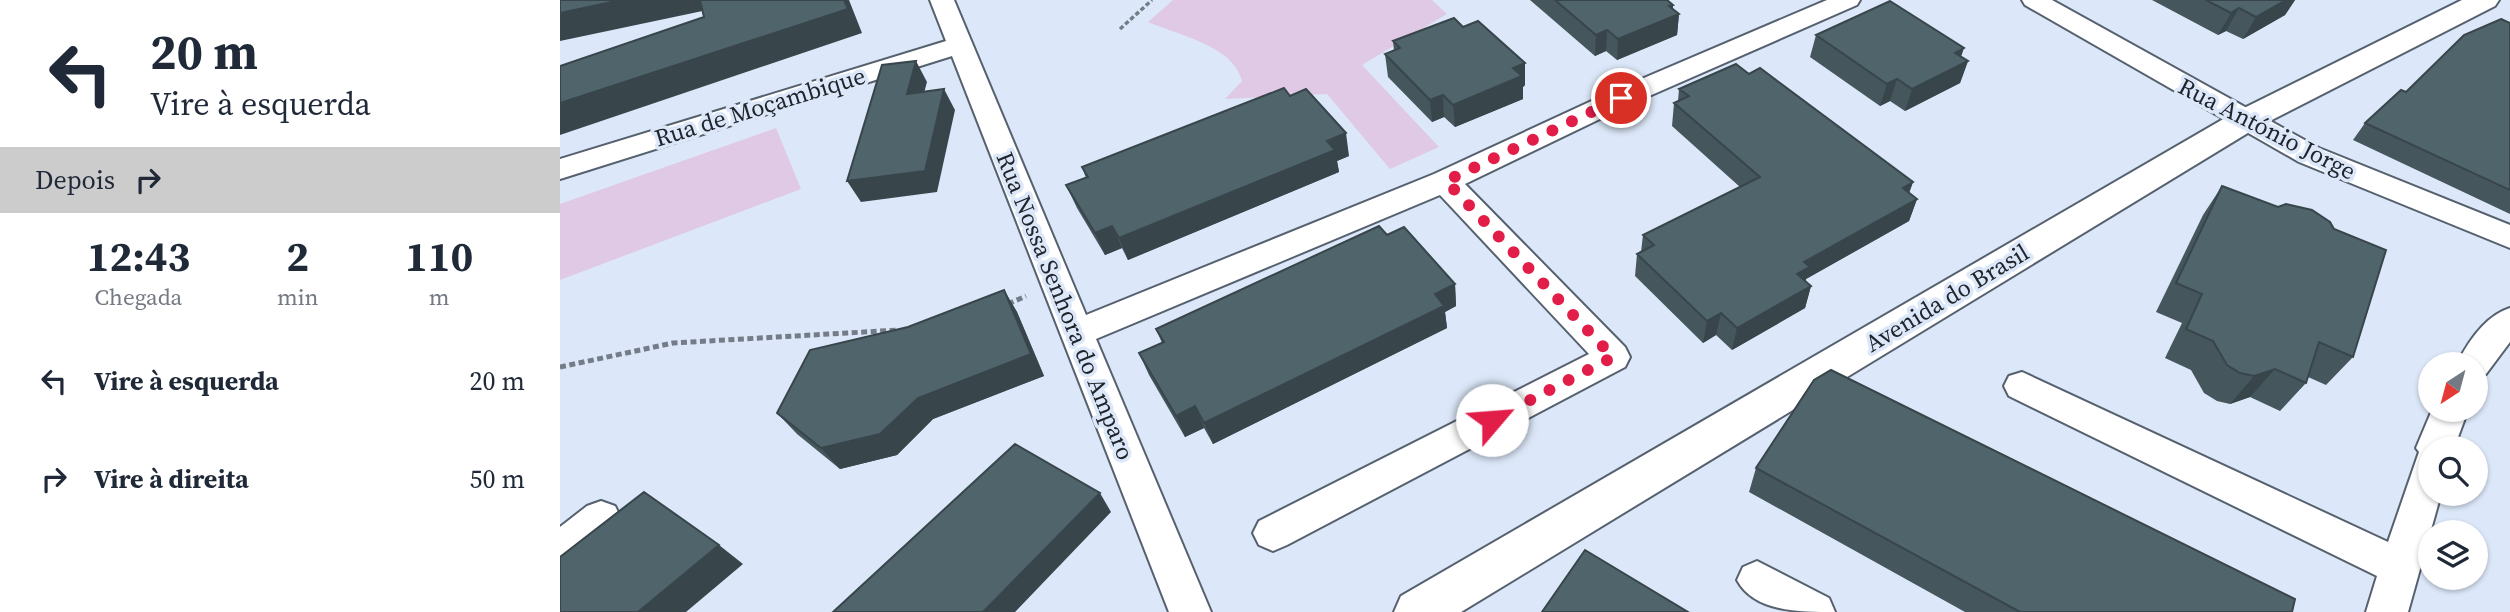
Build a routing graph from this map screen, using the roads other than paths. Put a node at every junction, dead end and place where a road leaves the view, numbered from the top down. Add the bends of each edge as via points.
1 (942, 0) edge
2 (1848, 0) edge
3 (2034, 0) edge
4 (2485, 0) edge
5 (960, 45) junction
6 (2244, 121) junction
7 (560, 169) edge
8 (1446, 181) junction
9 (2510, 237) edge
10 (2510, 321) edge
11 (1076, 333) junction
12 (2482, 352) edge
13 (2022, 386) dead end
14 (2418, 506) edge
15 (601, 518) dead end
16 (1273, 533) dead end
17 (560, 551) edge
18 (2400, 567) junction
19 (1757, 580) dead end
20 (1190, 612) edge
21 (1418, 612) edge
22 (1814, 612) edge
23 (2387, 612) edge

1 - 5 street, Rua Nossa Senhora do Amparo
2 - 8 street via 1621,98
3 - 6 street, Rua António Jorge
4 - 6 street, Avenida do Brasil
5 - 7 street, Rua de Moçambique
5 - 11 street, Rua Nossa Senhora do Amparo
6 - 9 street, Rua António Jorge via 2309,155
6 - 21 street, Avenida do Brasil
8 - 11 street
8 - 16 street via 1613,357
10 - 12 street
11 - 20 street, Rua Nossa Senhora do Amparo
13 - 18 street
14 - 18 street
15 - 17 street
18 - 23 street
19 - 22 street

